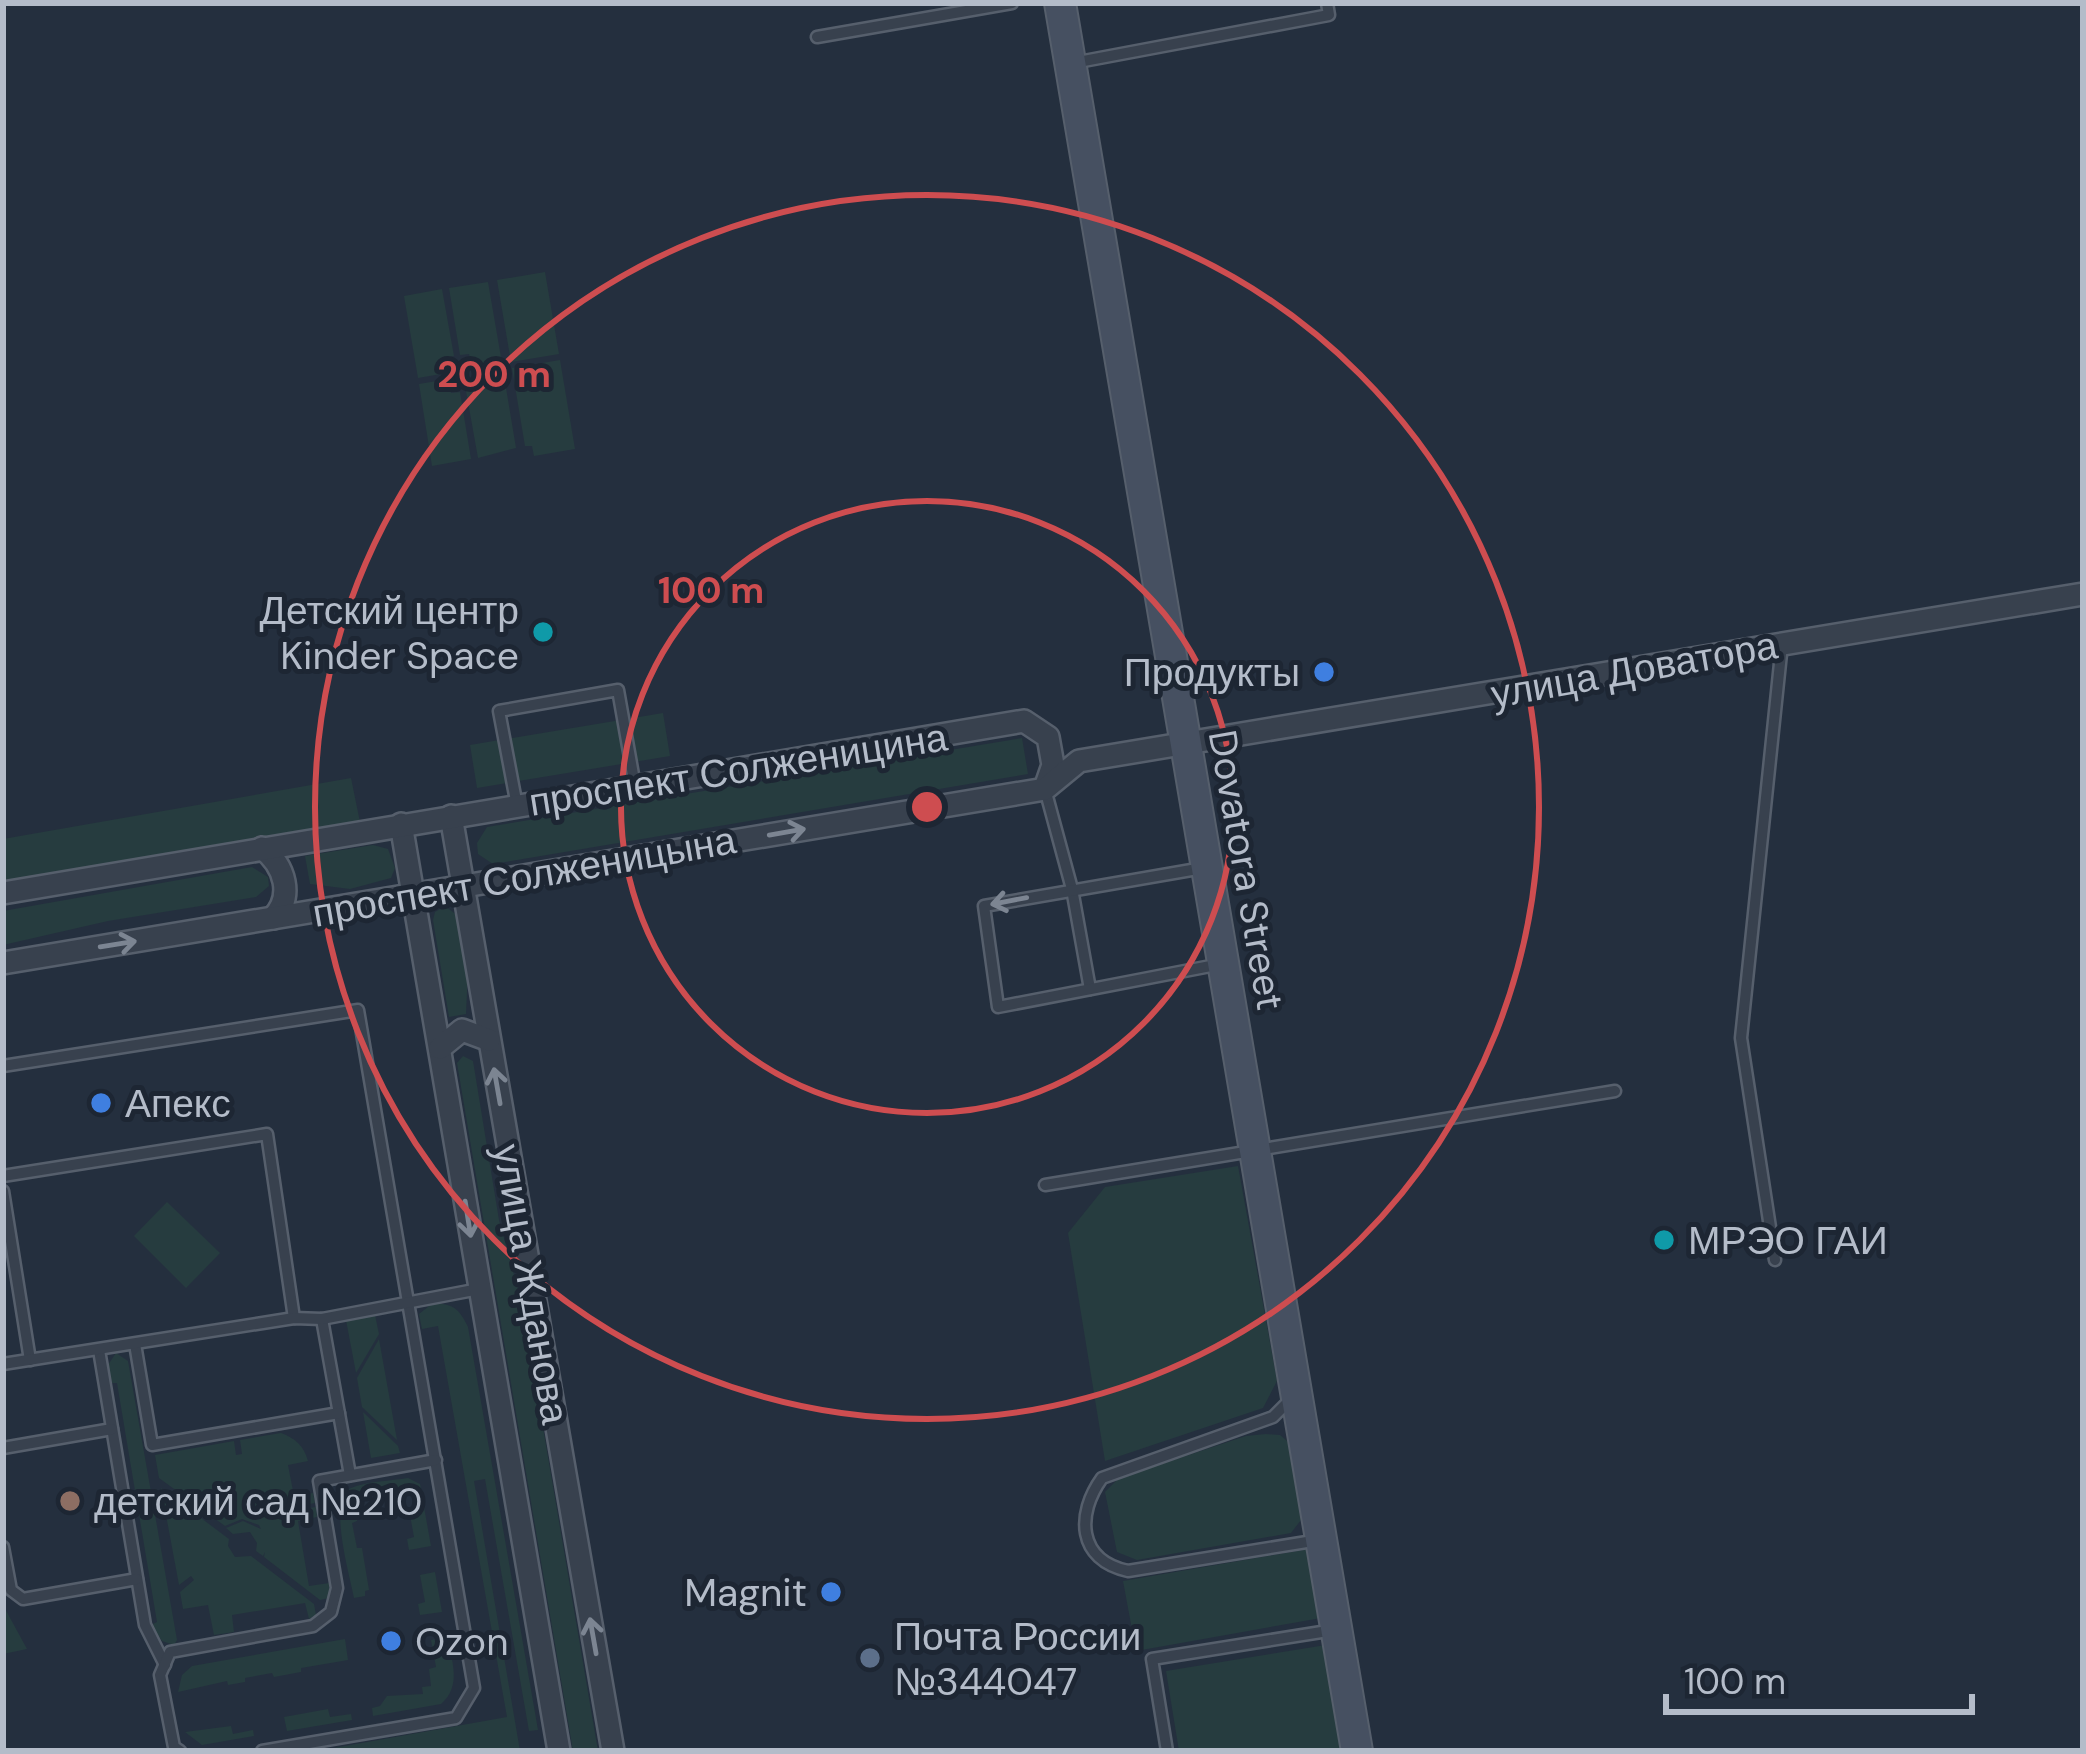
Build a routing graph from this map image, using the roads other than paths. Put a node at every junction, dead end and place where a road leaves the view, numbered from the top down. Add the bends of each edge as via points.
1 (1012, 3) edge
2 (1060, 3) edge
3 (1327, 3) edge
4 (817, 37) dead end
5 (1070, 64) junction
6 (2083, 594) edge
7 (1782, 644) junction
8 (1048, 736) junction
9 (1186, 745) junction
10 (1079, 761) junction
11 (635, 786) junction
12 (1045, 789) junction
13 (517, 806) junction
14 (452, 816) junction
15 (400, 824) junction
16 (262, 848) junction
17 (1207, 867) junction
18 (464, 887) junction
19 (1072, 889) junction
20 (3, 892) edge
21 (413, 896) junction
22 (273, 918) junction
23 (3, 963) edge
24 (1223, 964) junction
25 (1090, 989) junction
26 (489, 1040) junction
27 (440, 1048) junction
28 (3, 1066) edge
29 (1615, 1091) dead end
30 (1256, 1153) junction
31 (3, 1176) edge
32 (1045, 1185) dead end
33 (3, 1191) edge
34 (1775, 1260) dead end
35 (479, 1289) junction
36 (410, 1304) junction
37 (294, 1318) junction
38 (322, 1318) junction
39 (135, 1344) junction
40 (99, 1349) junction
41 (30, 1360) junction
42 (3, 1364) edge
43 (1298, 1392) junction
44 (339, 1414) junction
45 (112, 1430) junction
46 (3, 1448) edge
47 (436, 1460) junction
48 (350, 1475) junction
49 (1322, 1539) junction
50 (3, 1546) edge
51 (137, 1579) junction
52 (1337, 1630) junction
53 (165, 1665) junction
54 (180, 1751) edge
55 (262, 1751) edge
56 (559, 1751) edge
57 (613, 1751) edge
58 (1167, 1751) edge
59 (1358, 1751) edge

1 - 4 lane
2 - 5 street, Dovatora Street
3 - 5 lane via 1329,15
5 - 9 street, Dovatora Street
6 - 7 street, улица Доватора
7 - 9 street, улица Доватора
7 - 34 lane via 1741,1038
8 - 10 street
8 - 11 street, проспект Солженицина via 1024,721
8 - 12 street via 1053,765
9 - 10 street
9 - 17 street, Dovatora Street
10 - 12 street, проспект Солженицына
11 - 13 street, проспект Солженицина
11 - 13 lane via 618,690 499,711
18 -> 12 street, проспект Солженицына
12 - 19 lane
13 - 14 street, проспект Солженицина
14 - 15 street, проспект Солженицына
14 - 18 street, улица Жданова
15 - 16 street, проспект Солженицына
15 - 21 street, улица Жданова
16 - 20 street, проспект Солженицына
16 - 22 street via 285,881
17 - 19 lane
17 - 24 street, Dovatora Street
18 - 21 street, проспект Солженицына
18 - 26 street, улица Жданова
19 - 25 lane
19 -> 25 lane via 984,906 998,1007
21 - 22 street, проспект Солженицына
21 - 27 street, улица Жданова
23 -> 22 street, проспект Солженицына
24 - 25 lane
24 - 30 street, Dovatora Street
26 - 27 street via 462,1030
57 -> 26 street, улица Жданова
27 -> 35 street, улица Жданова
28 - 36 lane via 358,1010
29 - 30 lane
30 - 32 lane
30 - 43 street, Dovatora Street
31 - 37 lane via 267,1135
33 - 41 lane
35 - 36 lane
35 - 56 street, улица Жданова
36 - 38 lane
36 - 47 lane
37 - 38 lane
37 - 39 lane
38 - 44 lane
39 - 40 lane
39 - 44 lane via 152,1445
40 - 41 lane
40 - 45 lane
41 - 42 lane
43 - 49 street, Dovatora Street
43 - 49 lane via 1273,1417 1102,1478 1086,1500 1084,1530 1095,1553 1128,1570
44 - 48 lane
45 - 46 lane
45 - 51 lane
47 - 48 lane
47 - 55 lane via 474,1688 456,1718
48 - 53 lane via 319,1481 337,1588 331,1612 313,1626 170,1652
49 - 52 street, Dovatora Street
50 - 51 lane via 11,1590 23,1599
51 - 53 lane via 145,1625
52 - 58 lane via 1152,1659
52 - 59 street, Dovatora Street
53 - 54 lane via 160,1675

